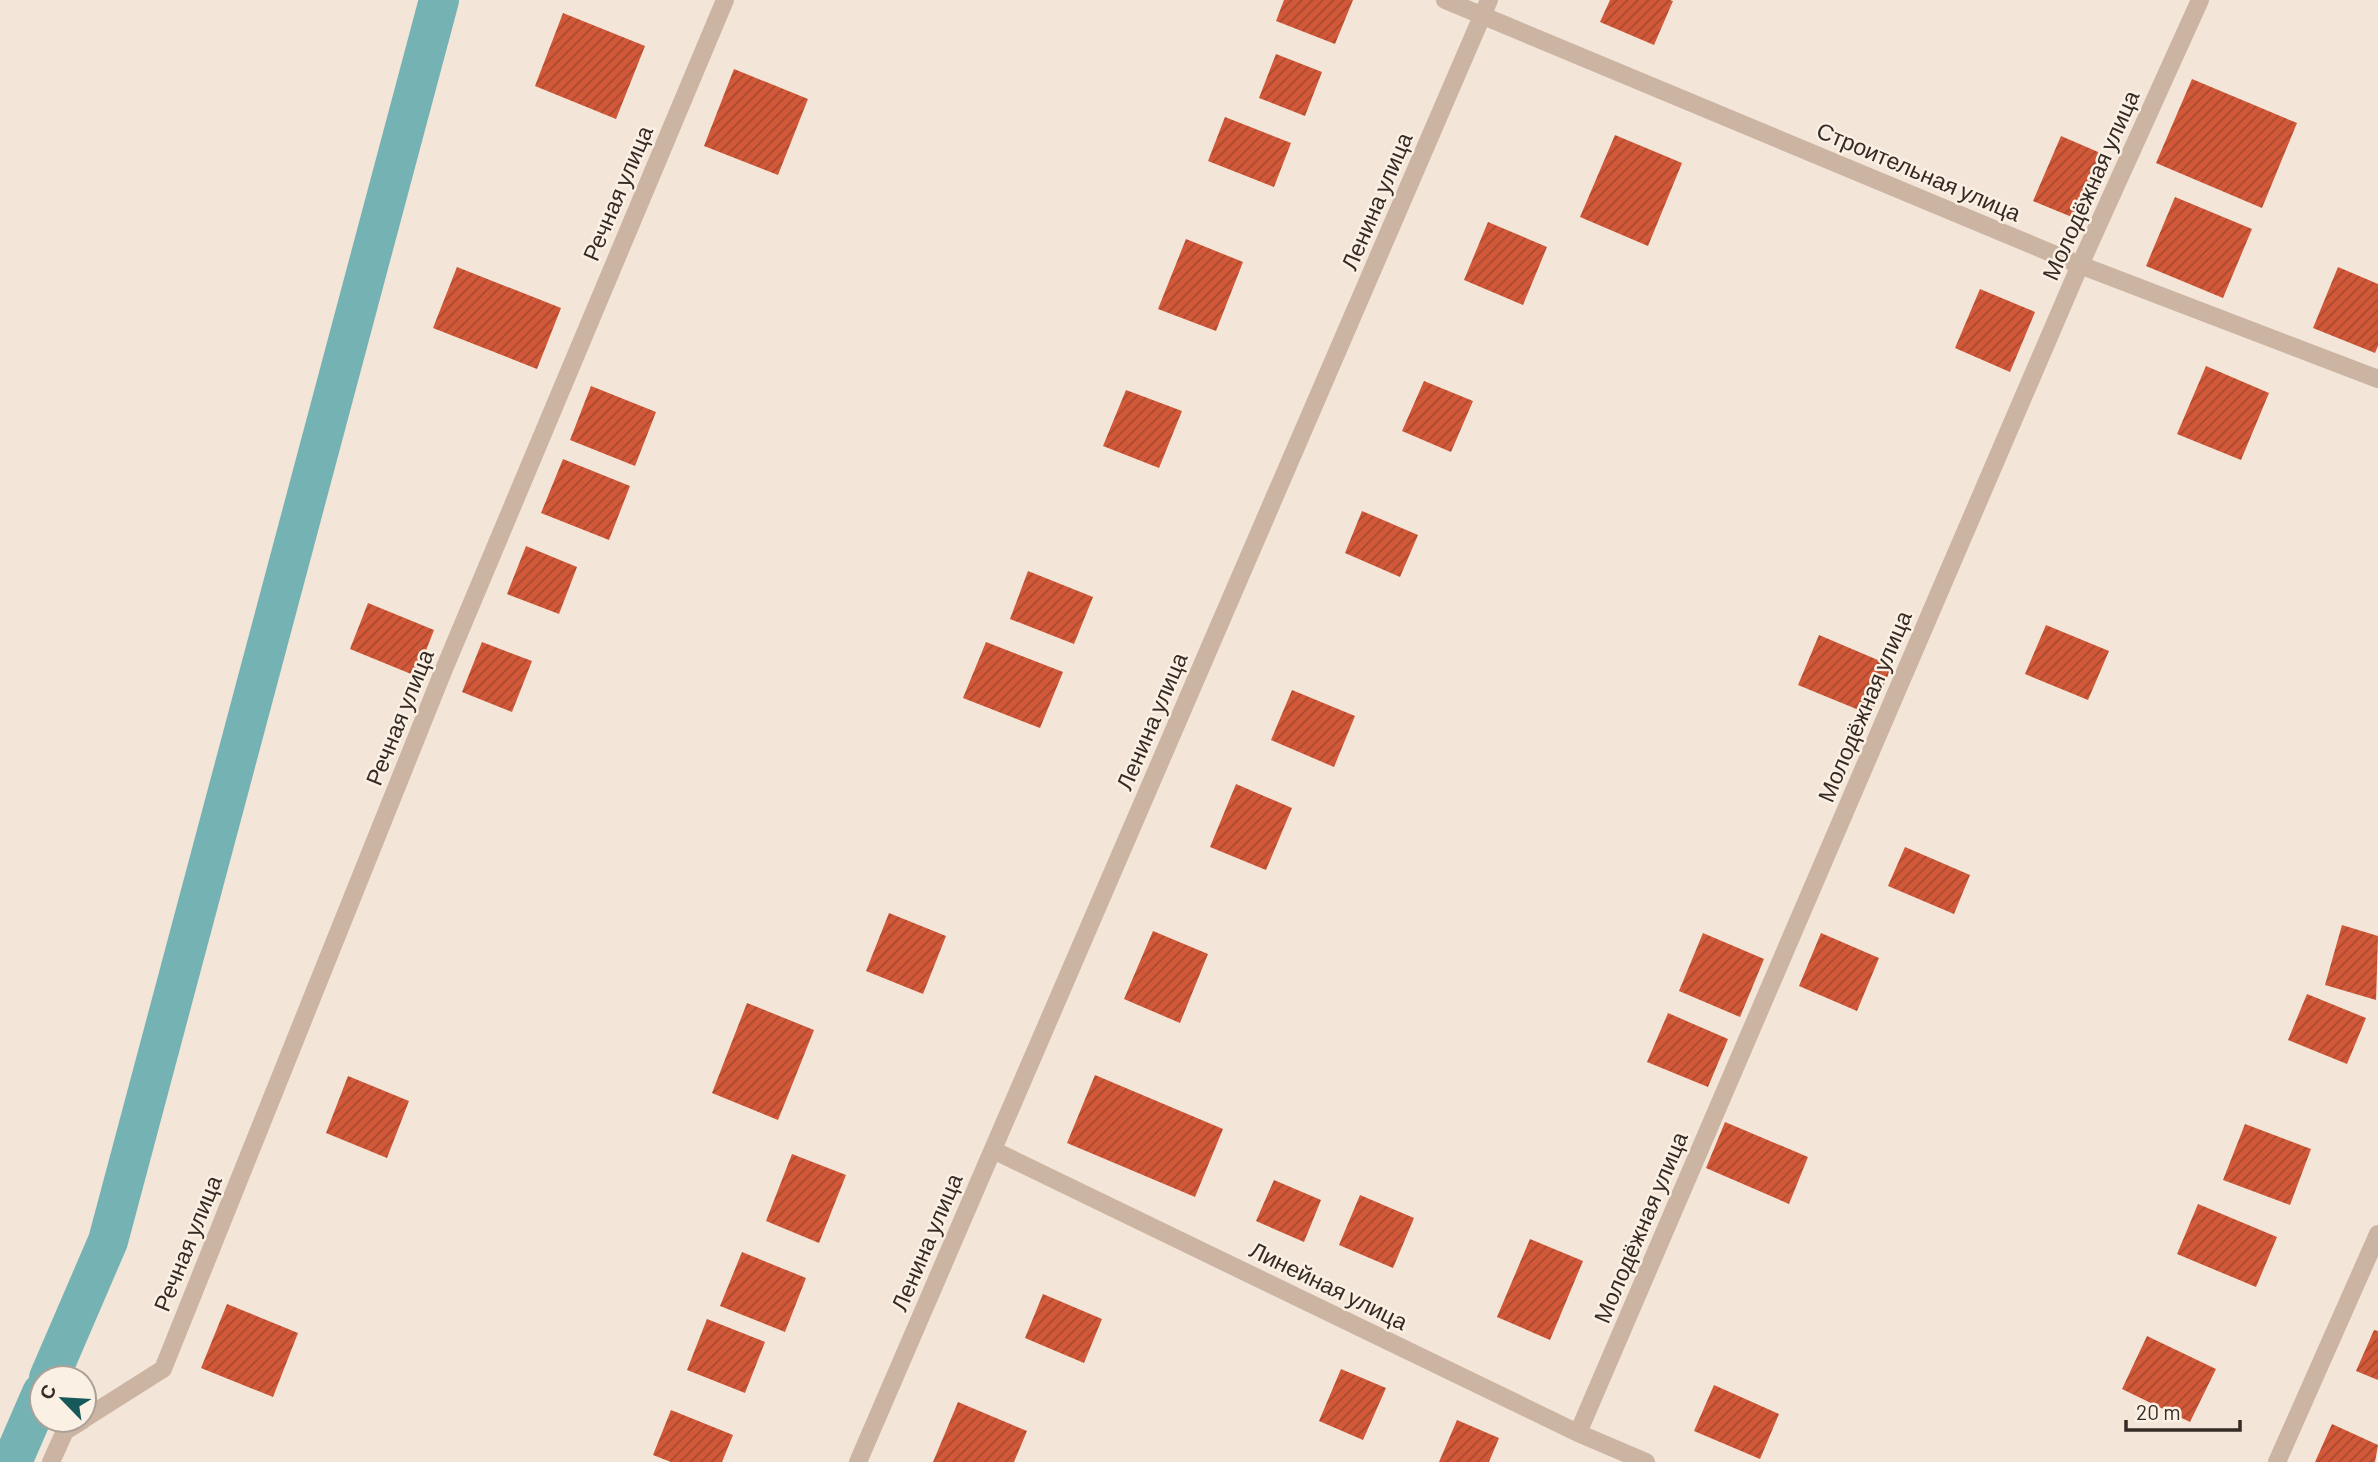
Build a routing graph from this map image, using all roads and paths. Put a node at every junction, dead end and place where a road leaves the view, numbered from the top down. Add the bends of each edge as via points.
1 (725, 0) edge
2 (1445, 0) edge
3 (2200, 0) edge
4 (1485, 8) edge
5 (2080, 265) junction
6 (2378, 379) edge
7 (993, 1150) junction
8 (2378, 1234) edge
9 (98, 1410) edge
10 (1578, 1433) junction
11 (64, 1434) edge
12 (51, 1462) edge
13 (858, 1462) edge
14 (1646, 1462) edge
15 (2277, 1462) edge

1 - 9 street, Речная улица via 442,674 163,1369
2 - 4 street, Строительная улица
3 - 5 street, Молодёжная улица
4 - 5 street, Строительная улица
4 - 7 street, Ленина улица
5 - 6 street, Строительная улица
5 - 10 street, Молодёжная улица
7 - 10 street, Линейная улица
7 - 13 street, Ленина улица
8 - 15 street
10 - 14 street, Линейная улица
11 - 12 street, Речная улица

